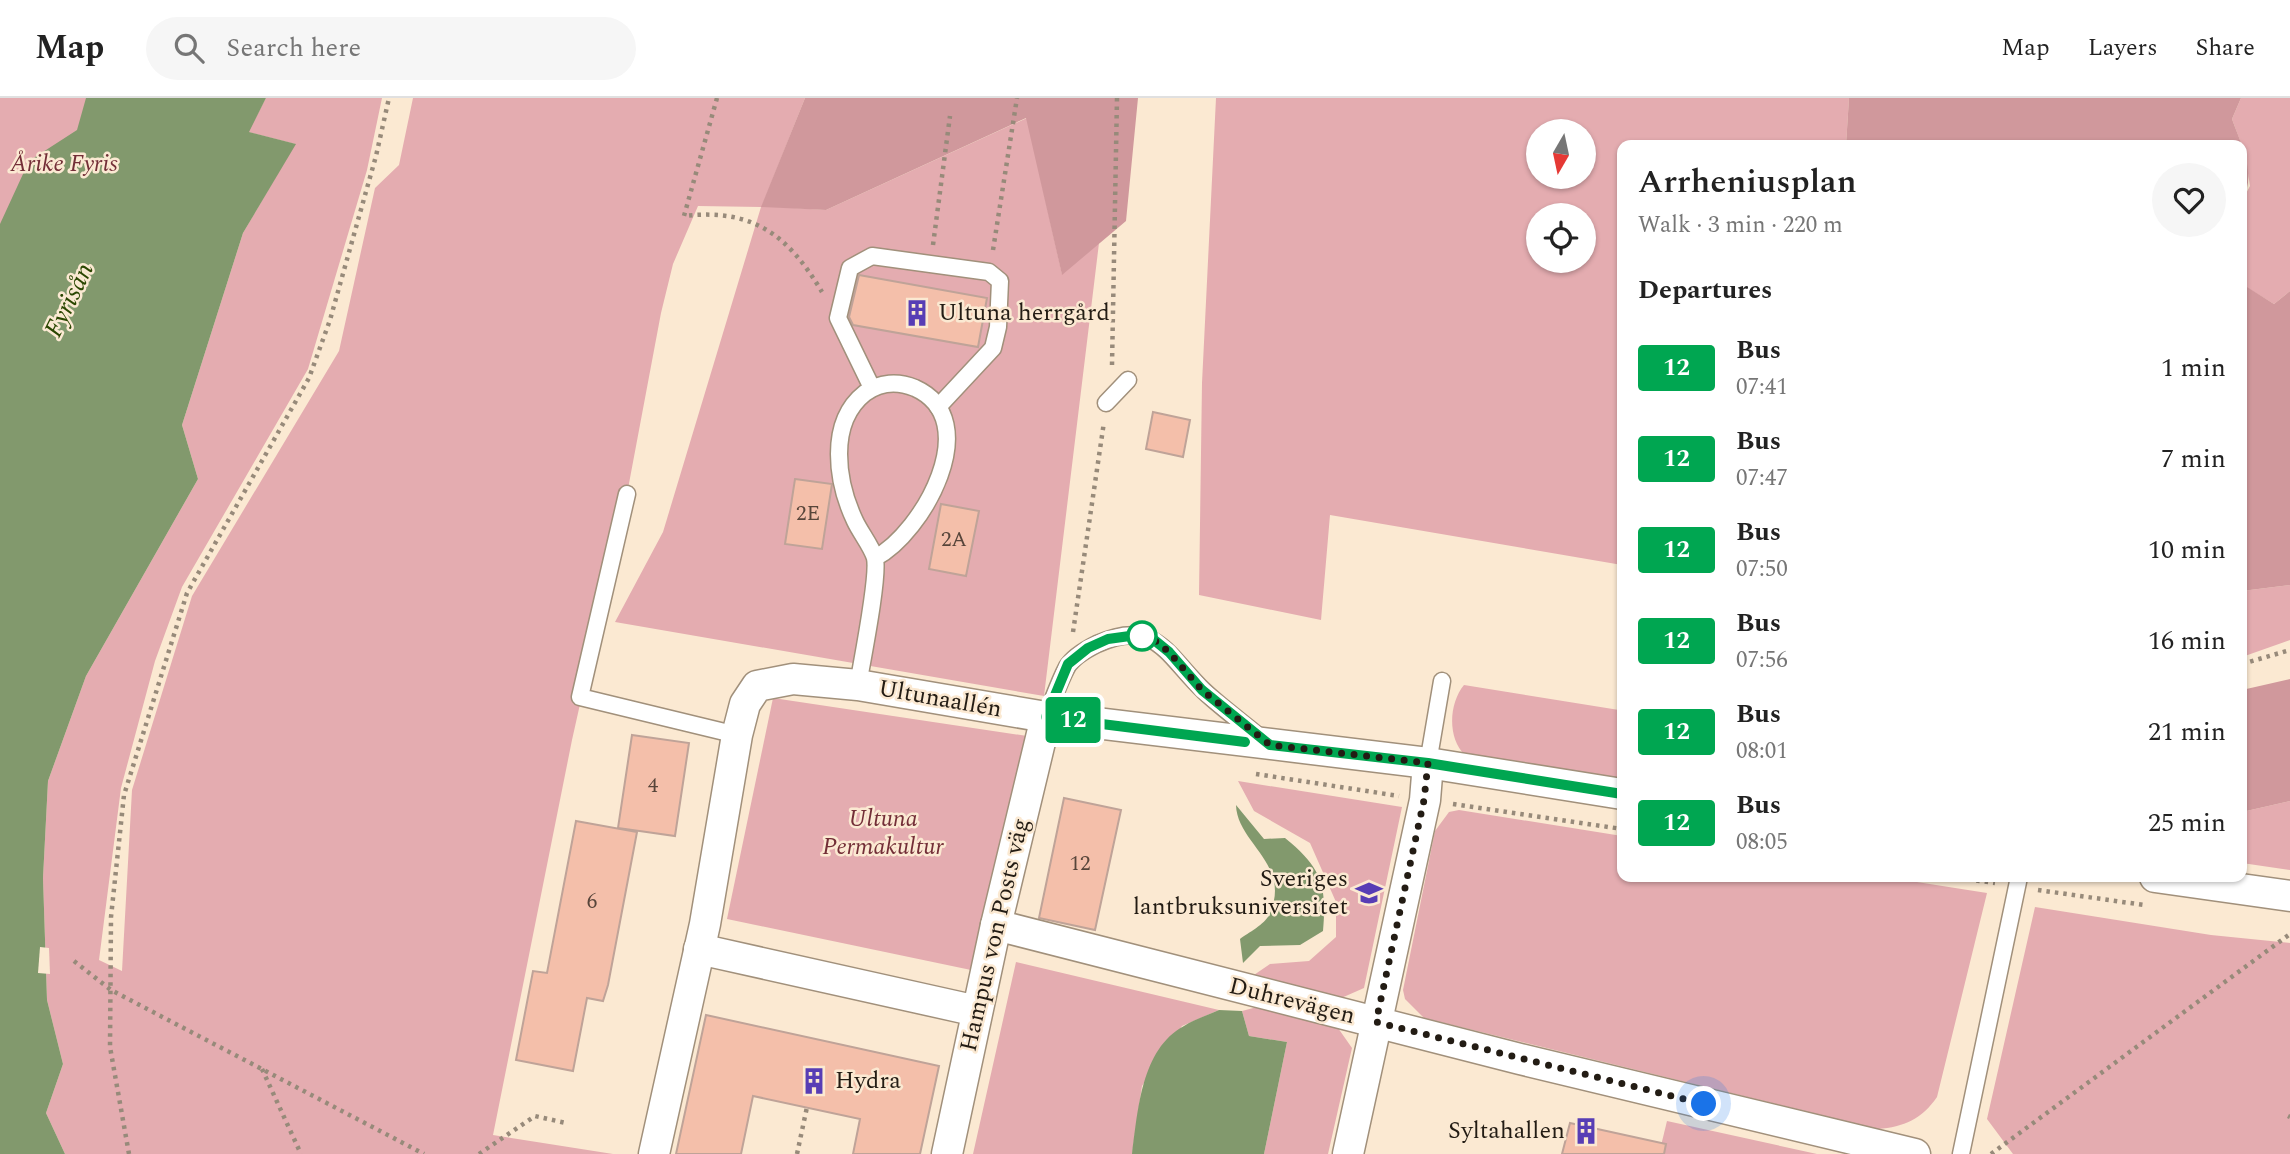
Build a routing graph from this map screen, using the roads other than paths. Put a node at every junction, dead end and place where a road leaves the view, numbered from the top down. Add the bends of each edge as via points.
1 (1128, 380) dead end
2 (872, 388) junction
3 (1106, 402) dead end
4 (938, 407) junction
5 (626, 494) dead end
6 (875, 558) junction
7 (1442, 681) dead end
8 (858, 685) junction
9 (1046, 717) junction
10 (737, 735) junction
11 (1270, 745) junction
12 (1428, 763) junction
13 (1617, 793) edge
14 (2017, 882) edge
15 (2191, 882) edge
16 (2290, 896) edge
17 (996, 925) junction
18 (699, 949) junction
19 (977, 1012) junction
20 (1376, 1022) junction
21 (654, 1154) edge
22 (947, 1154) edge
23 (1348, 1154) edge
24 (1915, 1154) edge
25 (1961, 1154) edge

1 - 3 lane
2 - 4 lane via 902,384 917,389
2 - 4 lane via 838,318 850,268 872,256 989,272 1000,281 993,348
2 - 6 lane via 851,408 838,455 844,498
4 - 6 lane via 947,440 935,489 907,531
5 - 10 lane via 580,697
6 - 8 lane
7 - 12 lane
8 - 9 street, Ultunaallén
8 - 10 street, Ultunaallén via 793,678 757,686 745,704
9 - 11 street, Ultunaallén
9 - 11 lane via 1068,664 1108,639 1137,635 1153,639 1169,652 1202,690
9 - 17 street, Hampus von Posts väg
10 - 18 street
11 - 12 street, Ultunaallén
12 - 13 street, Ultunaallén
12 - 20 street
14 - 25 lane
15 - 16 street
17 - 19 street, Hampus von Posts väg
17 - 20 street, Duhrevägen
18 - 19 street
18 - 21 street
19 - 22 street, Hampus von Posts väg
20 - 23 street
20 - 24 street, Duhrevägen

